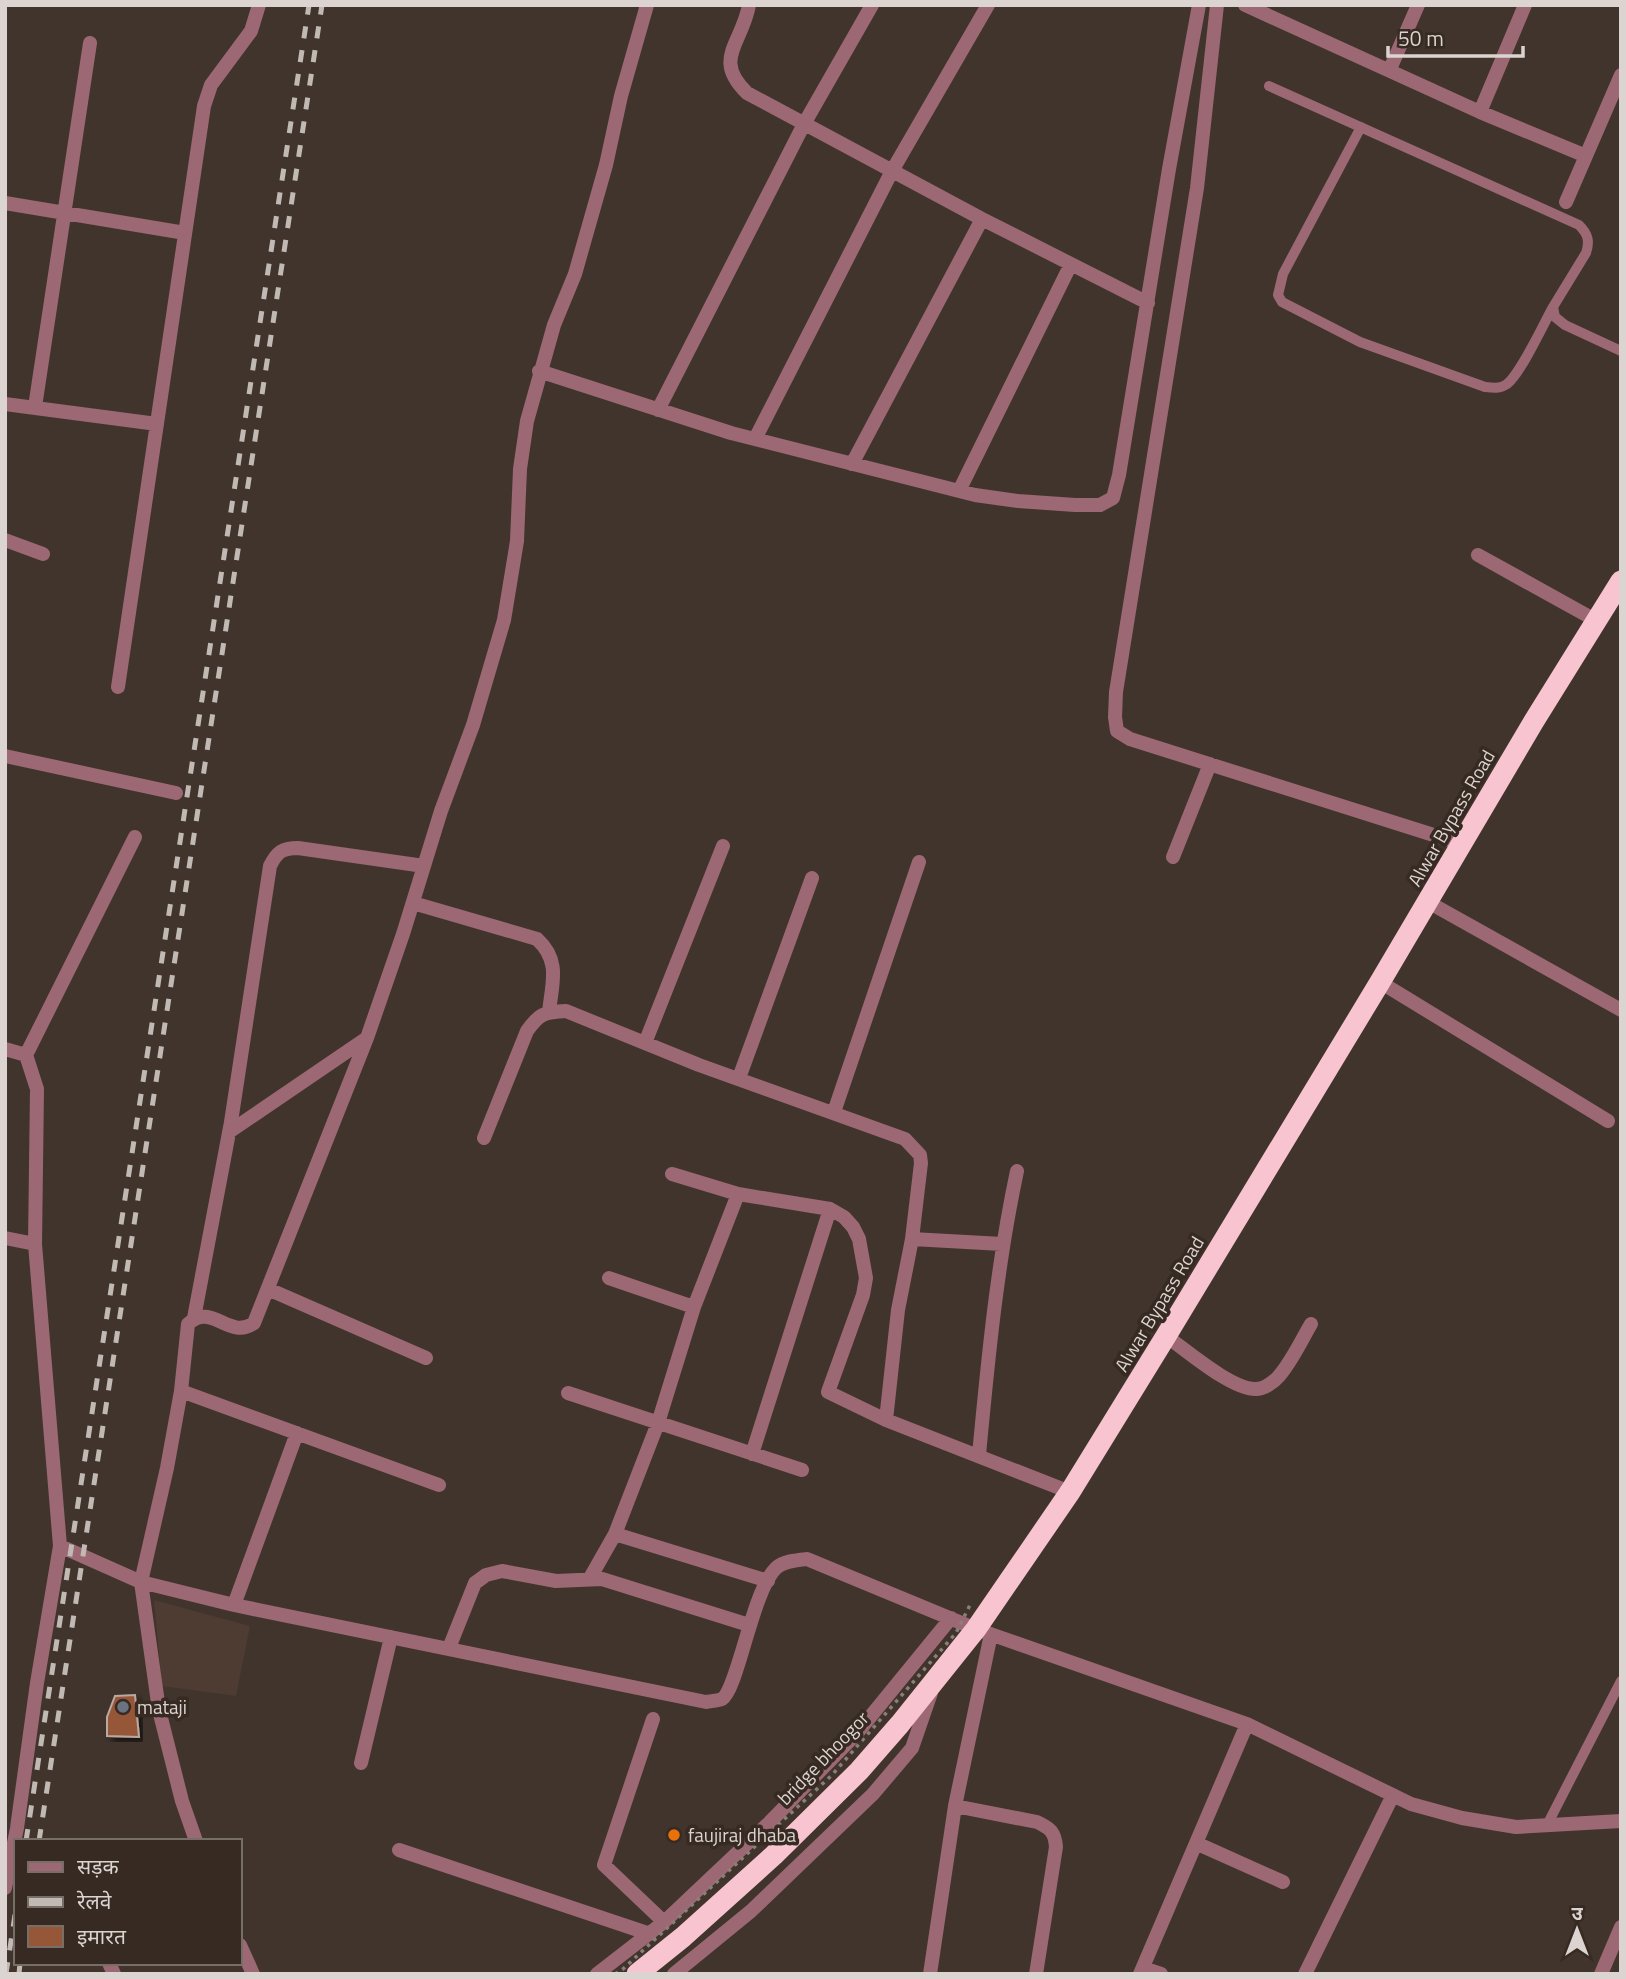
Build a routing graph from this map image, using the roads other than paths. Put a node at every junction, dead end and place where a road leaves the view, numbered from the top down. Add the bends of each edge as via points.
1 (259, 5) edge
2 (647, 5) edge
3 (872, 5) edge
4 (988, 5) edge
5 (1199, 5) edge
6 (1217, 5) edge
7 (1245, 5) edge
8 (1418, 5) edge
9 (1525, 5) edge
10 (749, 6) edge
11 (1263, 10) edge
12 (90, 43) dead end
13 (1390, 69) junction
14 (1621, 75) edge
15 (1269, 86) dead end
16 (1480, 111) junction
17 (804, 124) junction
18 (1361, 127) junction
19 (1586, 156) junction
20 (892, 171) junction
21 (1566, 202) dead end
22 (5, 203) edge
23 (63, 214) junction
24 (982, 219) junction
25 (185, 233) junction
26 (1071, 264) junction
27 (1148, 303) junction
28 (1553, 307) junction
29 (1621, 351) edge
30 (539, 371) junction
31 (5, 404) edge
32 (35, 407) junction
33 (658, 410) junction
34 (157, 424) junction
35 (755, 439) junction
36 (852, 464) junction
37 (959, 491) junction
38 (5, 540) edge
39 (43, 554) dead end
40 (1478, 555) dead end
41 (1621, 581) edge
42 (1597, 621) junction
43 (118, 687) dead end
44 (6, 761) edge
45 (1210, 764) junction
46 (176, 793) dead end
47 (135, 837) dead end
48 (1462, 844) junction
49 (723, 845) dead end
50 (1173, 857) dead end
51 (919, 862) dead end
52 (424, 866) junction
53 (812, 878) dead end
54 (1428, 902) junction
55 (413, 903) junction
56 (1380, 982) junction
57 (1621, 1010) edge
58 (549, 1012) junction
59 (367, 1038) junction
60 (645, 1043) junction
61 (5, 1049) edge
62 (26, 1055) junction
63 (739, 1079) junction
64 (834, 1112) junction
65 (1608, 1121) dead end
66 (229, 1132) junction
67 (484, 1138) dead end
68 (1017, 1171) dead end
69 (672, 1174) dead end
70 (738, 1194) junction
71 (830, 1209) junction
72 (5, 1238) edge
73 (912, 1239) junction
74 (35, 1244) junction
75 (1002, 1244) junction
76 (609, 1278) dead end
77 (268, 1289) junction
78 (694, 1307) junction
79 (194, 1318) junction
80 (1311, 1324) dead end
81 (1166, 1336) junction
82 (426, 1358) dead end
83 (181, 1391) junction
84 (568, 1393) dead end
85 (886, 1420) junction
86 (658, 1423) junction
87 (297, 1433) junction
88 (752, 1454) junction
89 (979, 1455) junction
90 (802, 1470) dead end
91 (439, 1485) dead end
92 (1070, 1492) junction
93 (615, 1534) junction
94 (60, 1546) junction
95 (590, 1578) junction
96 (768, 1581) junction
97 (141, 1582) junction
98 (234, 1605) junction
99 (951, 1618) junction
100 (749, 1625) junction
101 (984, 1632) junction
102 (391, 1637) junction
103 (449, 1648) junction
104 (935, 1681) junction
105 (1621, 1681) edge
106 (653, 1719) dead end
107 (1247, 1724) junction
108 (360, 1763) dead end
109 (1393, 1795) junction
110 (955, 1806) junction
111 (1621, 1821) edge
112 (1547, 1825) junction
113 (194, 1839) edge
114 (1198, 1844) junction
115 (399, 1850) dead end
116 (1283, 1882) dead end
117 (5, 1888) edge
118 (664, 1922) junction
119 (1621, 1927) edge
120 (650, 1934) junction
121 (242, 1949) edge
122 (1142, 1971) edge
123 (253, 1974) edge
124 (597, 1974) edge
125 (637, 1974) edge
126 (674, 1974) edge
127 (930, 1974) edge
128 (1036, 1974) edge
129 (1161, 1974) edge
130 (1305, 1974) edge
131 (1601, 1974) edge

1 - 25 street via 251,31 211,85 204,106
2 - 30 street via 575,274
3 - 17 street
4 - 20 street
5 - 27 street
6 - 45 street via 1197,188 1132,584 1115,717 1117,731 1130,739
7 - 11 street
8 - 13 street
9 - 16 street
10 - 17 street via 730,57 735,81 747,93
11 - 13 street
12 - 23 street
13 - 16 street
14 - 19 street
15 - 18 lane
16 - 19 street
17 - 20 street
17 - 33 street
18 - 28 lane via 1579,225 1587,233 1589,245
18 - 28 lane via 1283,274 1278,287 1282,302 1381,351 1499,388 1517,371
19 - 21 street
20 - 24 street
20 - 35 street
22 - 23 street
23 - 25 street
23 - 32 street
24 - 26 street
24 - 36 street
25 - 34 street
26 - 27 street
26 - 37 street
27 - 37 street via 1113,498 1100,505 1076,505
28 - 29 lane via 1555,317 1565,325
30 - 33 street
30 - 52 street via 525,433 517,541 504,620
31 - 32 street
32 - 34 street
33 - 35 street
34 - 43 street
35 - 36 street
36 - 37 street
38 - 39 street
40 - 42 street
41 - 42 highway, Alwar Bypass Road
42 - 48 highway, Alwar Bypass Road
44 - 46 street
45 - 48 street
45 - 50 street
47 - 62 street
48 - 54 highway, Alwar Bypass Road
49 - 60 street
51 - 64 street
52 - 55 street
52 - 66 street via 298,848 276,853 265,885
53 - 63 street
54 - 56 highway, Alwar Bypass Road
54 - 57 street
55 - 58 street via 537,939 554,962
55 - 59 street
56 - 65 street
56 - 81 highway, Alwar Bypass Road
58 - 60 street via 566,1011
58 - 67 street via 537,1017 527,1031
59 - 66 street
59 - 77 street
60 - 63 street
61 - 62 street
62 - 74 street via 37,1088
63 - 64 street
64 - 73 street via 905,1139 920,1155
66 - 79 street
68 - 75 street
69 - 70 street
70 - 71 street
70 - 78 street
71 - 85 street via 853,1227 866,1278 828,1392
71 - 88 street
72 - 74 street
73 - 75 street
73 - 85 street via 898,1310
74 - 94 street
75 - 89 street
76 - 78 street
77 - 79 street via 254,1323 246,1329 205,1315
77 - 82 street
78 - 86 street
79 - 83 street via 188,1324
80 - 81 street via 1279,1376 1257,1389 1219,1374
81 - 92 highway, Alwar Bypass Road
83 - 87 street
83 - 97 street
84 - 86 street
85 - 89 street
86 - 88 street
86 - 93 street
87 - 91 street
87 - 98 street
88 - 90 street
89 - 92 street
92 - 101 highway, Alwar Bypass Road
93 - 95 street
93 - 96 street
94 - 97 street
94 - 117 street
95 - 100 street
95 - 103 street via 572,1582 502,1571 486,1575 475,1583
96 - 99 street via 776,1568 807,1559
96 - 100 street
97 - 98 street
97 - 113 street via 159,1710
98 - 102 street
99 - 101 street
99 - 118 street via 858,1733
100 - 103 street via 730,1690 722,1699 706,1702
101 - 104 highway, Alwar Bypass Road
101 - 107 street
101 - 110 street
102 - 103 street
102 - 108 street
104 - 125 highway, Alwar Bypass Road via 859,1771 774,1855
104 - 126 street via 912,1748 873,1794 751,1911
105 - 112 lane
106 - 118 street via 604,1865
107 - 109 street
107 - 114 street
109 - 112 street via 1462,1818 1516,1827
109 - 130 street
110 - 127 street
110 - 128 street via 1037,1822 1055,1835
111 - 112 street
114 - 116 street
114 - 122 street
115 - 120 street
118 - 120 street
119 - 131 street
120 - 124 street
121 - 123 street
122 - 129 street

